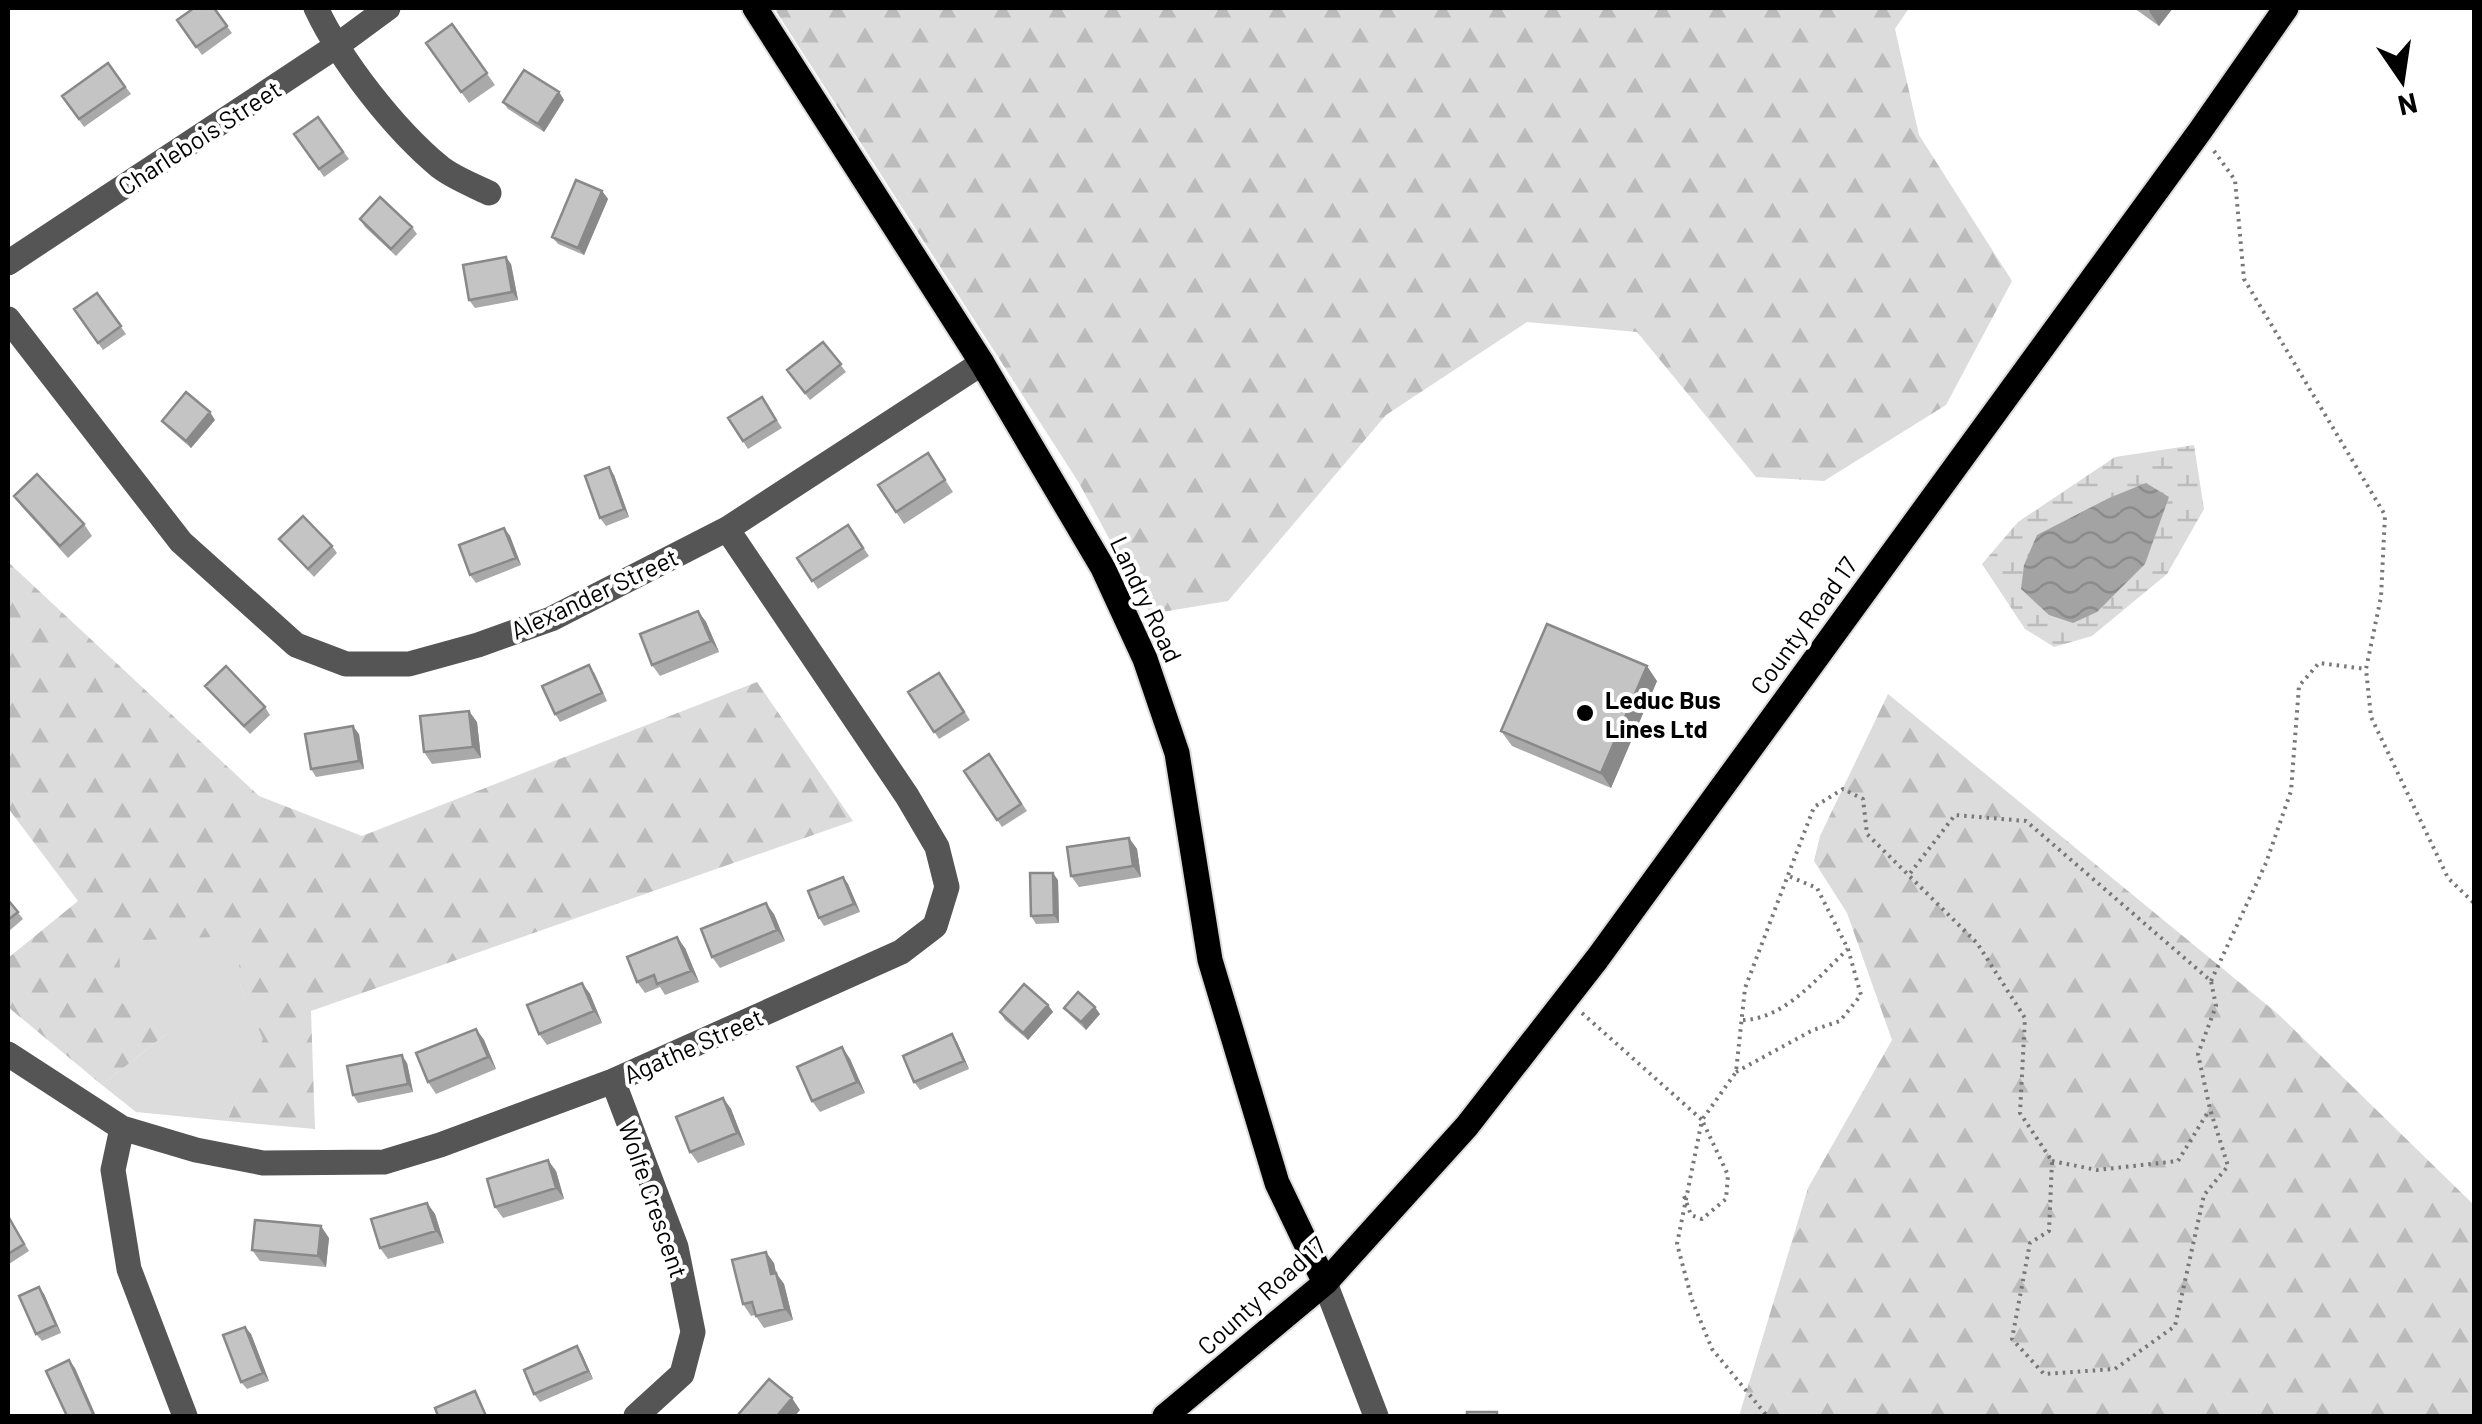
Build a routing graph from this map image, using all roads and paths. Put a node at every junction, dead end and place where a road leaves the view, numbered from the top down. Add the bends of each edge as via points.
1 (316, 8) edge
2 (388, 8) edge
3 (755, 8) edge
4 (2286, 8) edge
5 (335, 48) junction
6 (2200, 132) junction
7 (488, 193) dead end
8 (8, 263) edge
9 (8, 319) edge
10 (982, 364) junction
11 (726, 529) junction
12 (2366, 669) junction
13 (1786, 875) junction
14 (1908, 876) junction
15 (2474, 903) edge
16 (1848, 949) junction
17 (2211, 981) junction
18 (1566, 1000) junction
19 (1742, 1020) junction
20 (8, 1054) edge
21 (1736, 1072) junction
22 (613, 1080) junction
23 (2210, 1109) junction
24 (1702, 1120) junction
25 (122, 1128) junction
26 (2052, 1161) junction
27 (1684, 1196) junction
28 (1324, 1283) junction
29 (185, 1416) edge
30 (636, 1416) edge
31 (1164, 1416) edge
32 (1376, 1416) edge
33 (1767, 1416) edge

1 - 5 street
2 - 5 street, Charlebois Street
3 - 10 main road, Landry Road
4 - 6 main road, County Road 17
5 - 7 street via 442,169
5 - 8 street, Charlebois Street
6 - 12 path via 2235,180 2244,280 2384,515 2381,597
6 - 18 main road, County Road 17
9 - 11 street, Alexander Street via 181,542 296,645 346,664 409,664 478,645 550,619
10 - 11 street, Alexander Street
10 - 28 main road, Landry Road via 1103,568 1145,659 1177,753 1210,960 1278,1184
11 - 22 street, Agathe Street via 908,796 937,847 947,887 935,926 902,952
12 - 15 path via 2372,717 2448,878
12 - 17 path via 2320,663 2299,686 2291,791
13 - 14 path via 1814,807 1843,790 1863,799 1867,834
13 - 16 path via 1818,888
13 - 19 path via 1745,988
14 - 17 path via 1955,815 2026,821
14 - 26 path via 1976,942 2025,1018 2020,1113
16 - 19 path via 1763,1020
16 - 21 path via 1861,996 1840,1021
17 - 23 path via 2216,1006 2198,1054
18 - 24 path
18 - 28 main road, County Road 17 via 1467,1126
19 - 21 path
20 - 25 street, Agathe Street
21 - 24 path
22 - 25 street, Agathe Street via 384,1162 262,1163
22 - 30 street, Wolfe Crescent via 676,1248 693,1332 682,1374
23 - 26 path via 2178,1161 2097,1170
23 - 26 path via 2228,1166 2204,1195 2175,1326 2116,1369 2044,1374 2012,1339 2030,1242 2049,1231
24 - 27 path
24 - 27 path via 1728,1175 1726,1199 1702,1218 1691,1215
25 - 29 street via 112,1170 130,1269
27 - 33 path via 1677,1244 1692,1300 1712,1348
28 - 31 main road, County Road 17
28 - 32 street

